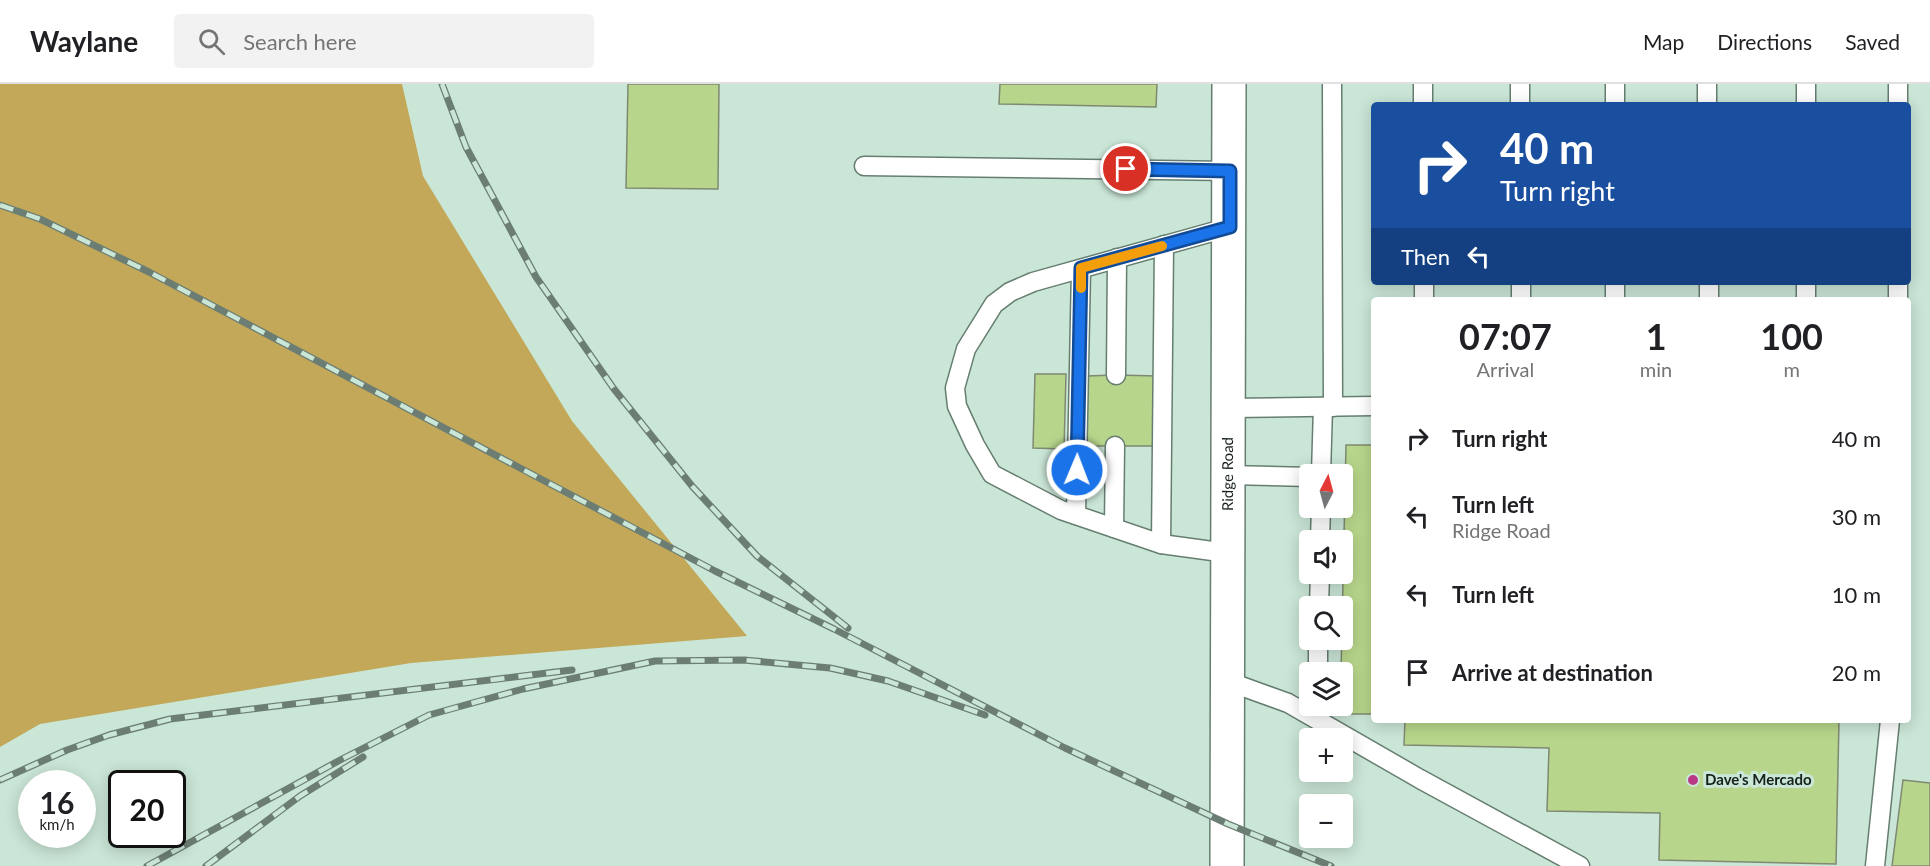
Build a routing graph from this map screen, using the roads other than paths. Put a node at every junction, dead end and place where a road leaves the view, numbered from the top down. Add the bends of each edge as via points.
1 (1229, 84) edge
2 (1332, 84) edge
3 (1423, 84) edge
4 (1520, 84) edge
5 (1615, 84) edge
6 (1707, 84) edge
7 (1806, 84) edge
8 (1898, 84) edge
9 (1423, 102) edge
10 (1520, 102) edge
11 (1615, 102) edge
12 (1707, 102) edge
13 (1806, 102) edge
14 (1898, 102) edge
15 (864, 166) dead end
16 (1230, 171) junction
17 (1230, 227) junction
18 (1164, 246) junction
19 (1117, 258) junction
20 (1081, 268) junction
21 (1116, 375) dead end
22 (1371, 406) edge
23 (1328, 407) junction
24 (1229, 408) junction
25 (1115, 446) dead end
26 (1322, 464) edge
27 (1227, 475) junction
28 (1299, 477) edge
29 (1076, 515) junction
30 (1114, 528) junction
31 (1161, 544) junction
32 (1227, 552) junction
33 (1227, 681) junction
34 (1299, 706) edge
35 (1323, 716) edge
36 (1890, 723) edge
37 (1227, 866) edge
38 (1580, 866) edge
39 (1875, 866) edge

1 - 16 main road, Ridge Road
2 - 23 lane
3 - 9 lane
4 - 10 lane
5 - 11 lane
6 - 12 lane
7 - 13 lane
8 - 14 lane
15 - 16 lane
16 - 17 main road, Ridge Road
17 - 18 lane
17 - 24 main road, Ridge Road
18 - 19 lane
18 - 31 lane
19 - 20 lane
19 - 21 lane
20 - 29 lane
20 - 29 lane via 1033,282 994,304 966,349 955,388 957,406 992,474
22 - 23 lane
23 - 24 lane
23 - 26 lane
24 - 27 main road, Ridge Road
25 - 30 lane
27 - 28 lane
27 - 32 main road, Ridge Road
29 - 30 lane
30 - 31 lane
31 - 32 lane
32 - 33 main road, Ridge Road
33 - 34 lane
33 - 37 main road, Ridge Road
35 - 38 lane via 1420,779
36 - 39 lane

